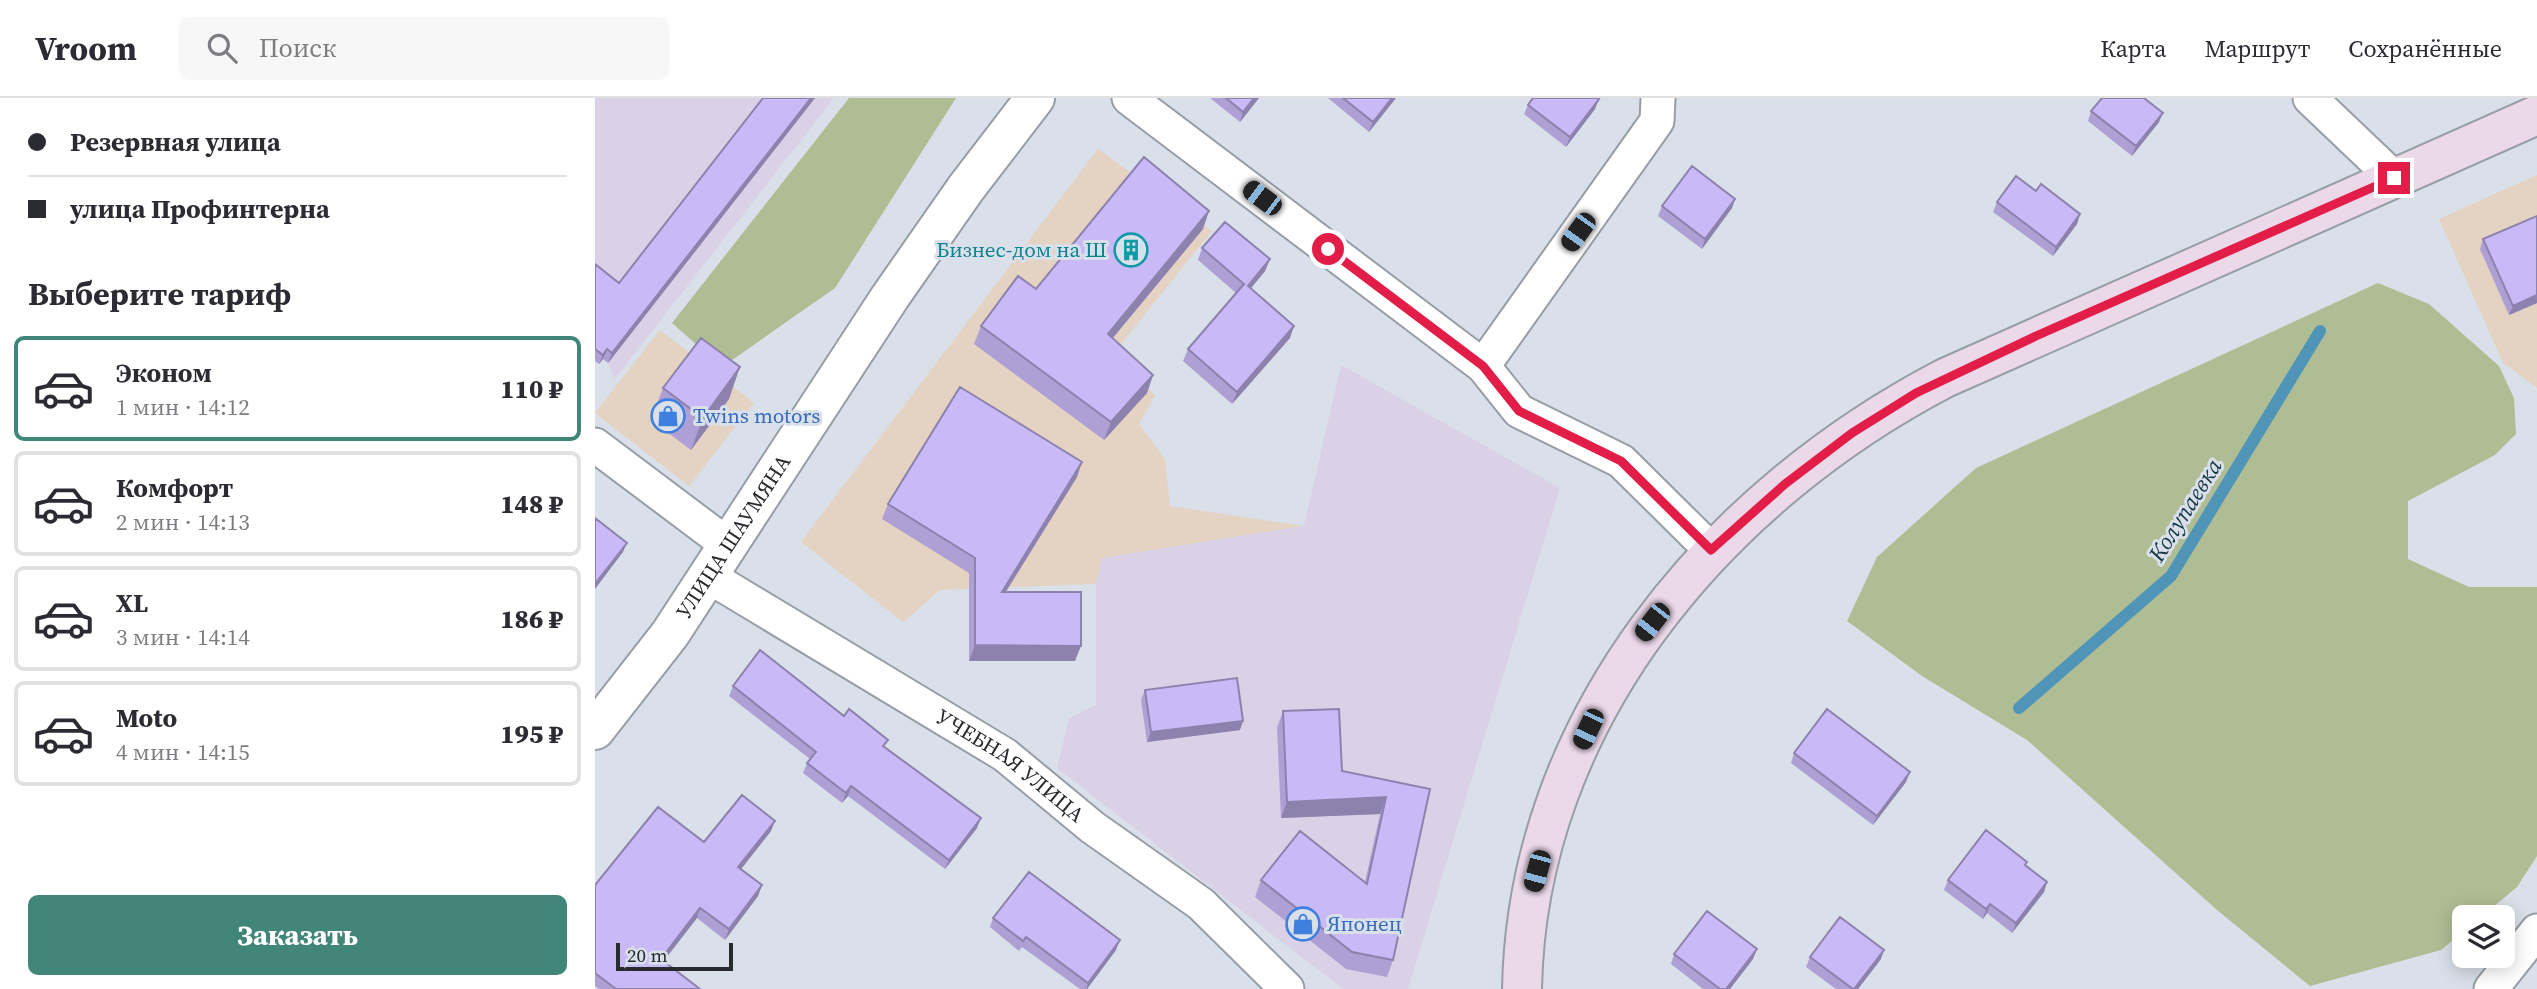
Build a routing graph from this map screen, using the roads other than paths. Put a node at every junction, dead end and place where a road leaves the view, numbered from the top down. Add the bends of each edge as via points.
1 (1035, 98) edge
2 (1129, 98) edge
3 (1658, 98) edge
4 (2310, 98) edge
5 (2537, 115) edge
6 (2394, 178) junction
7 (1483, 366) junction
8 (595, 445) edge
9 (1711, 550) junction
10 (718, 560) junction
11 (595, 730) edge
12 (2537, 931) edge
13 (1287, 989) edge
14 (1522, 989) edge
15 (2491, 989) edge

1 - 10 street, УЛИЦА ШАУМЯНА via 890,297
2 - 7 street
3 - 7 street via 1657,121
4 - 6 street
5 - 6 main road
6 - 9 main road via 1916,393 1785,484
7 - 9 street via 1519,411 1621,461
8 - 10 street, УЧЕБНАЯ УЛИЦА
9 - 14 main road via 1640,637 1598,709 1562,792 1531,891
10 - 11 street, УЛИЦА ШАУМЯНА via 670,634
10 - 13 street, УЧЕБНАЯ УЛИЦА via 1005,755 1092,827 1201,904
12 - 15 street

